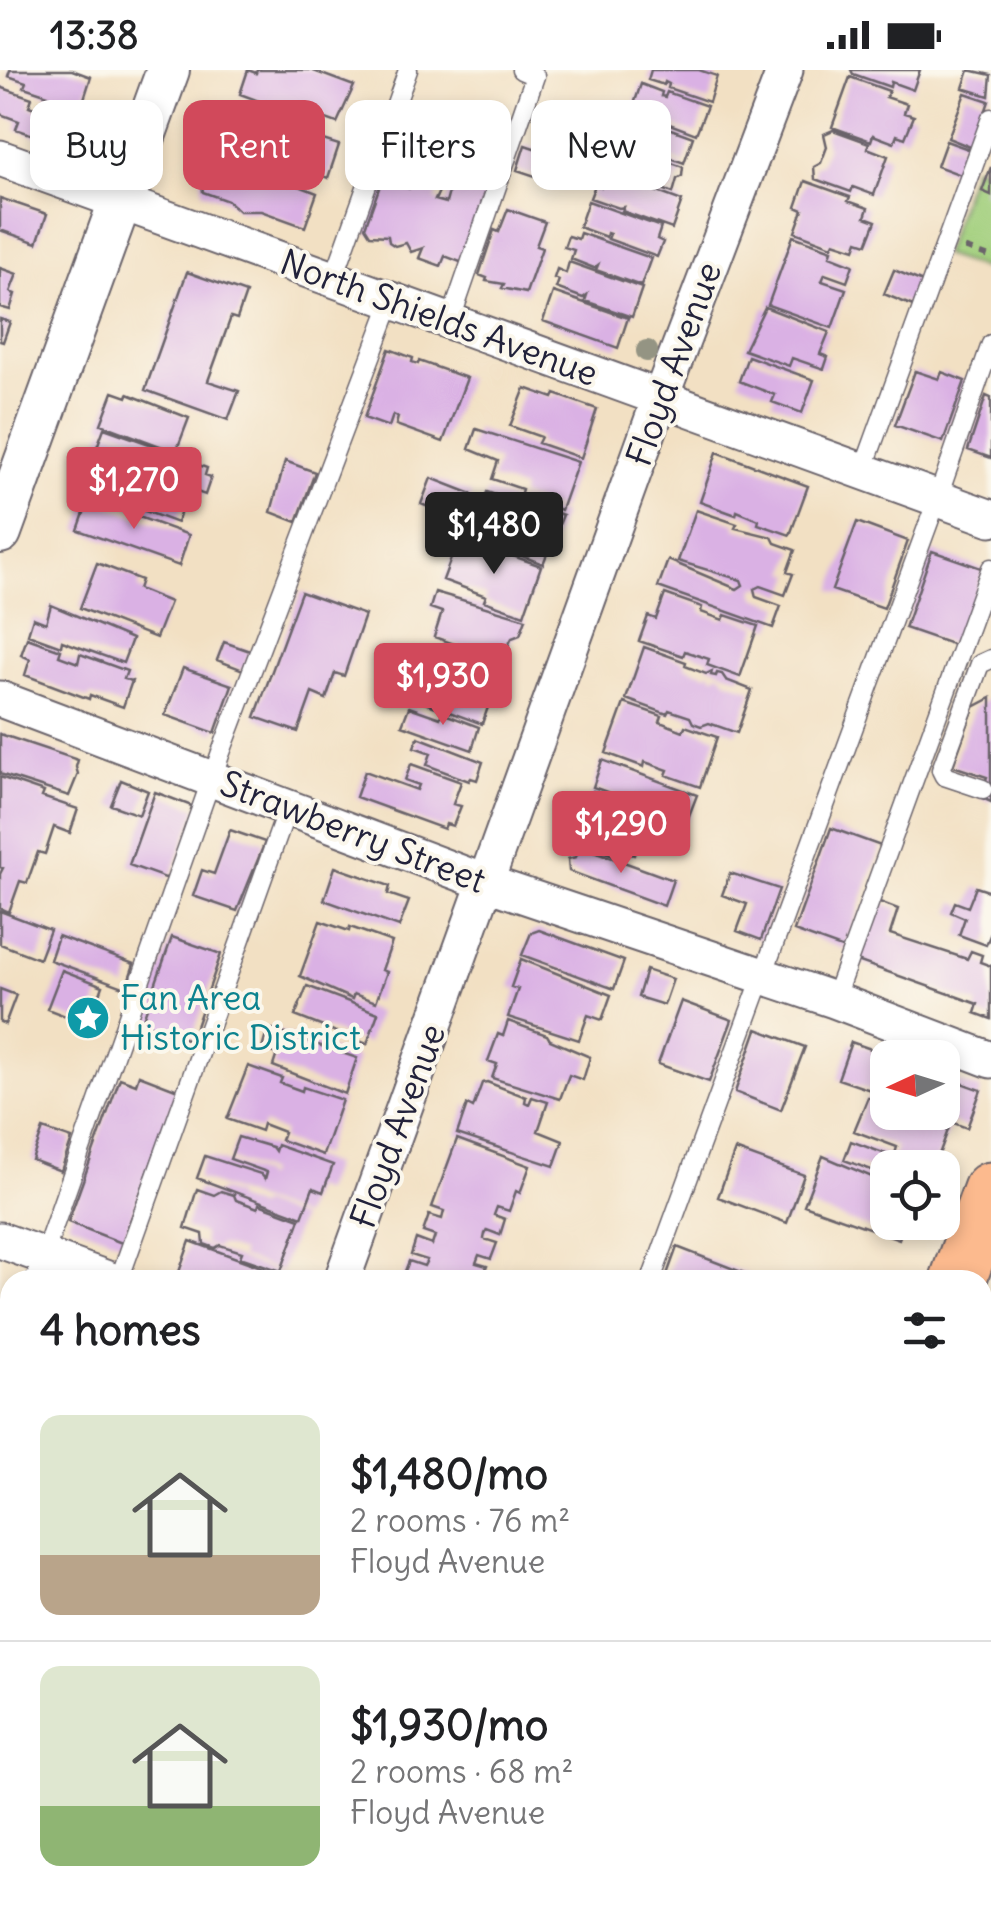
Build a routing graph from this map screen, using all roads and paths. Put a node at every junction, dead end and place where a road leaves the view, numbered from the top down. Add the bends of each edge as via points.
1 (168, 70) edge
2 (408, 70) edge
3 (784, 70) edge
4 (531, 72) edge
5 (991, 118) edge
6 (0, 158) edge
7 (120, 202) junction
8 (333, 280) junction
9 (392, 300) junction
10 (450, 322) junction
11 (991, 344) edge
12 (660, 399) junction
13 (862, 473) junction
14 (937, 500) junction
15 (991, 518) edge
16 (0, 532) edge
17 (991, 568) edge
18 (991, 659) edge
19 (0, 699) edge
20 (214, 779) junction
21 (982, 789) dead end
22 (288, 806) junction
23 (488, 882) junction
24 (761, 976) junction
25 (834, 1000) junction
26 (991, 1060) edge
27 (991, 1190) edge
28 (0, 1240) edge
29 (40, 1268) edge
30 (123, 1270) edge
31 (346, 1270) edge
32 (655, 1270) edge
33 (962, 1270) edge

1 - 7 street
2 - 8 lane
3 - 12 street, Floyd Avenue
4 - 10 lane
5 - 13 lane
6 - 7 street, North Shields Avenue
7 - 8 street, North Shields Avenue
7 - 16 street
8 - 9 street, North Shields Avenue
9 - 10 street, North Shields Avenue
9 - 20 lane
10 - 12 street, North Shields Avenue
11 - 14 lane
12 - 13 street, North Shields Avenue
12 - 23 street, Floyd Avenue
13 - 14 street, North Shields Avenue
14 - 15 street, North Shields Avenue
14 - 24 lane
17 - 25 lane
18 - 21 lane via 980,664 941,770
19 - 20 street, Strawberry Street
20 - 22 street, Strawberry Street
20 - 29 lane
22 - 23 street, Strawberry Street
22 - 30 lane
23 - 24 street, Strawberry Street
23 - 31 street, Floyd Avenue
24 - 25 street, Strawberry Street
24 - 32 lane
25 - 26 street, Strawberry Street
27 - 33 main road
28 - 29 street

